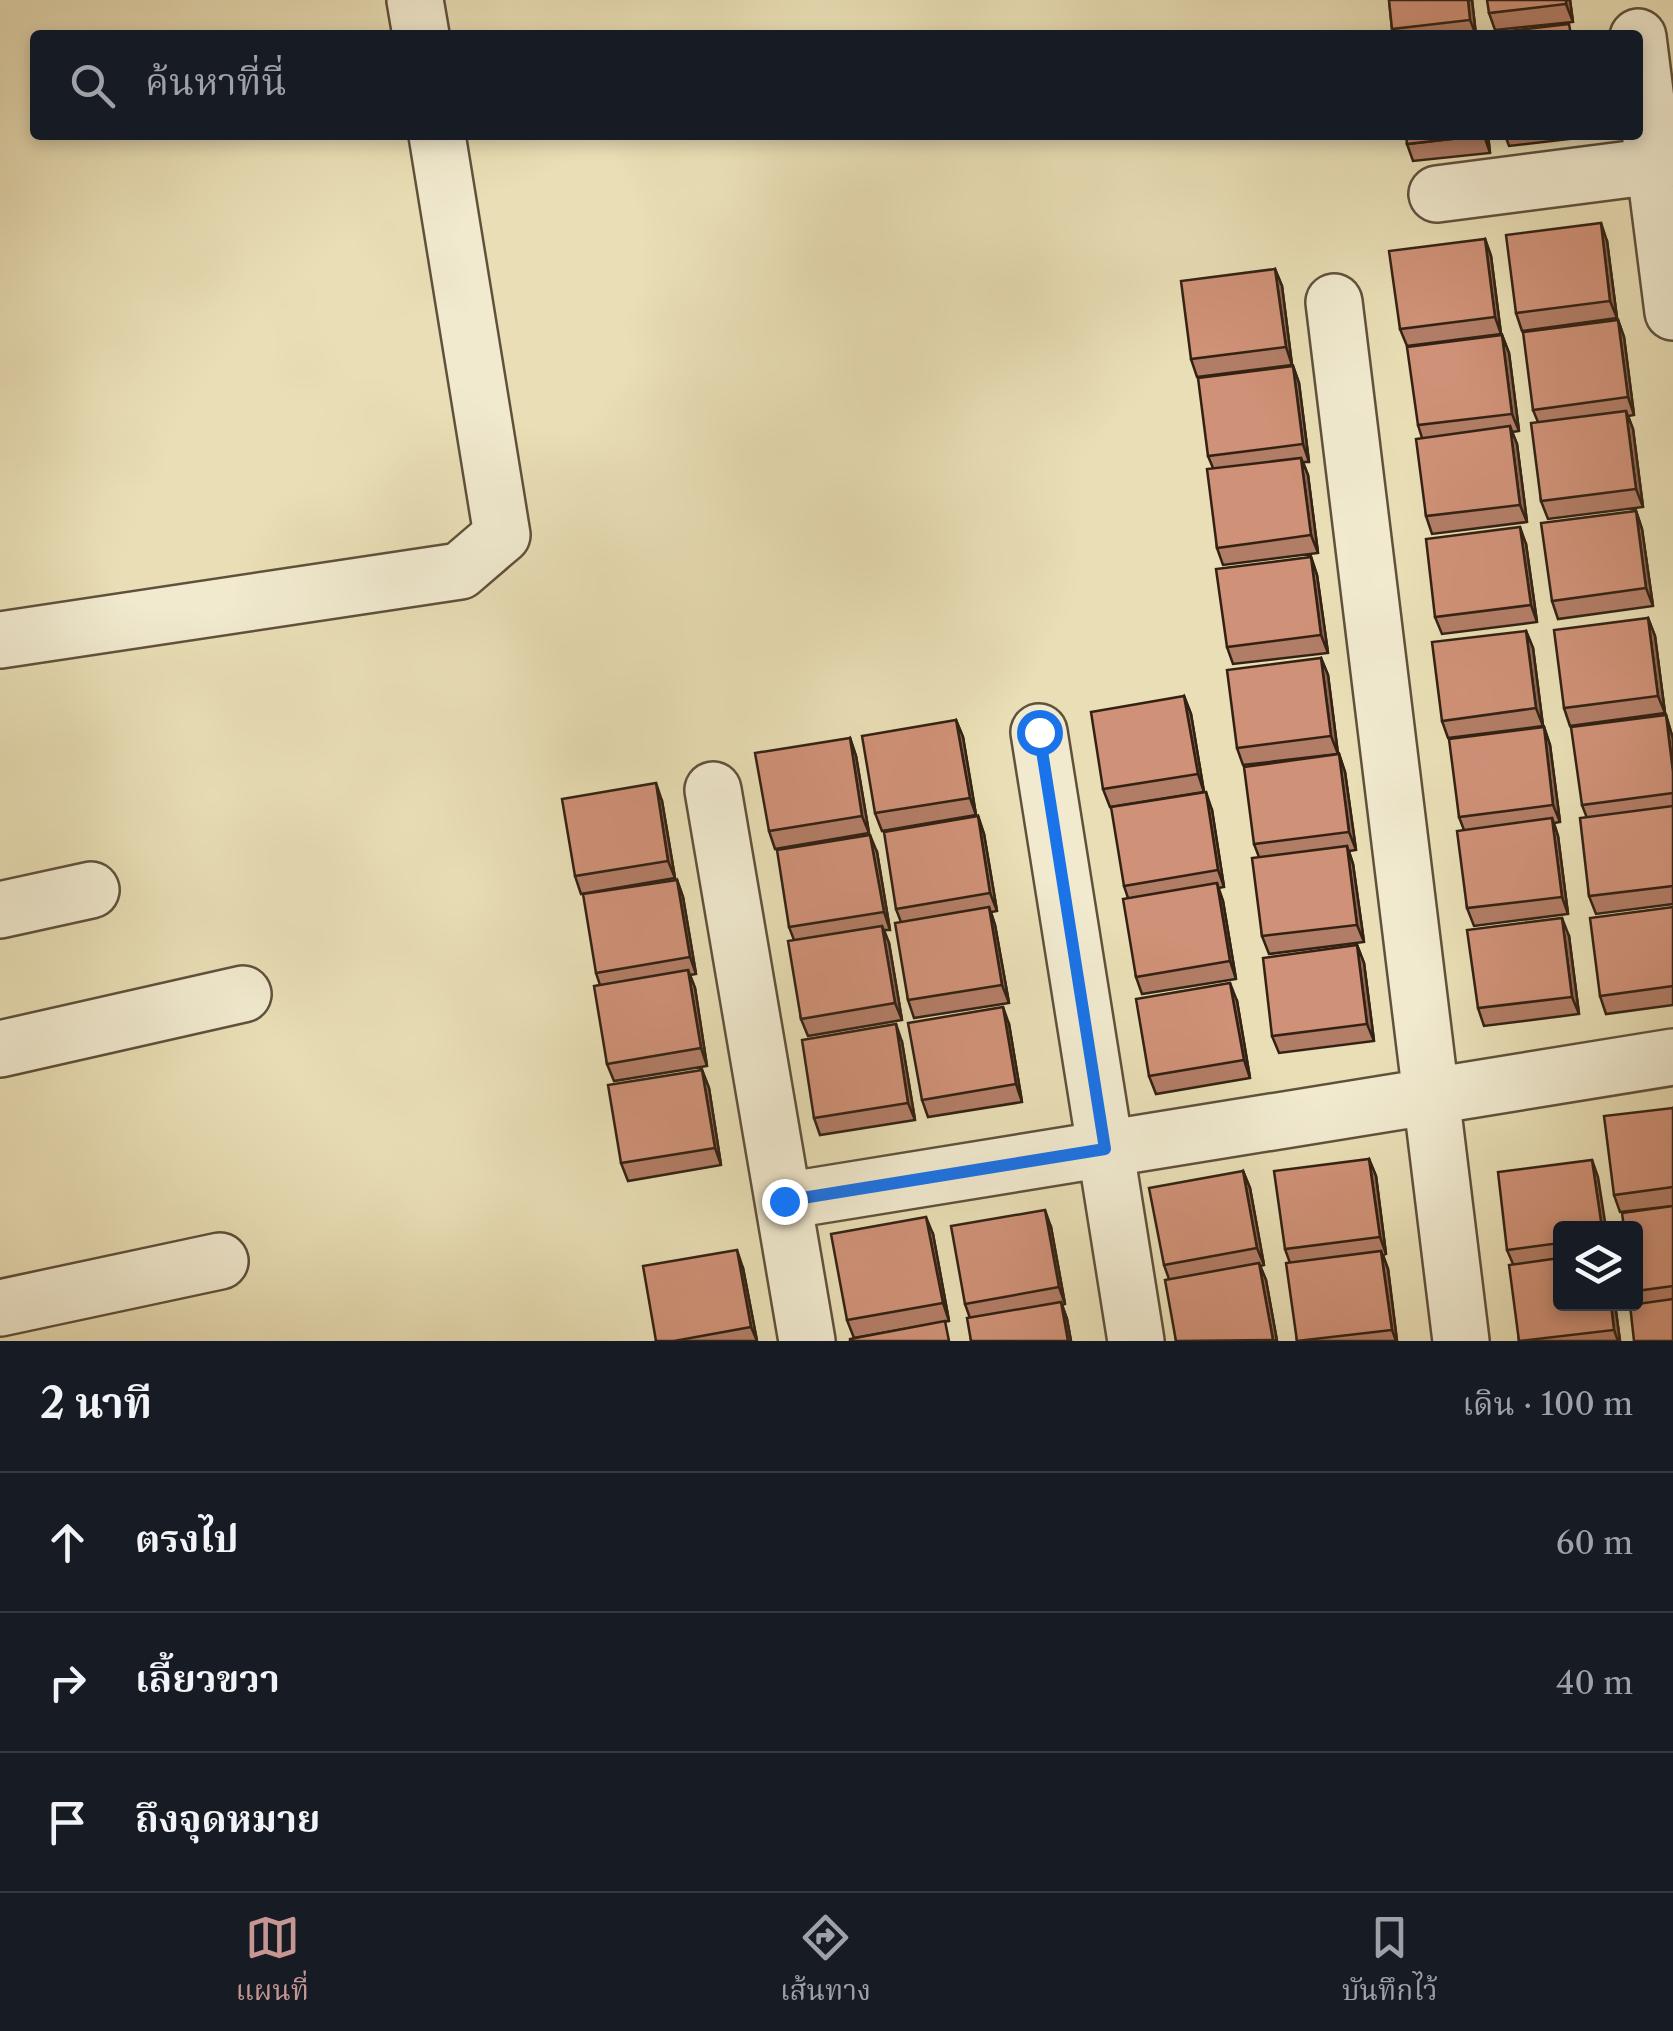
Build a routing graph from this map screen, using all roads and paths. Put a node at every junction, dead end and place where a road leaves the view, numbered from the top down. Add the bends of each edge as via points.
1 (415, 0) edge
2 (1633, 0) edge
3 (419, 30) edge
4 (1637, 30) edge
5 (1643, 77) edge
6 (438, 140) edge
7 (1654, 166) junction
8 (1437, 194) dead end
9 (1334, 302) dead end
10 (1673, 312) edge
11 (0, 640) edge
12 (1039, 732) dead end
13 (713, 790) dead end
14 (90, 890) dead end
15 (0, 910) edge
16 (243, 994) dead end
17 (0, 1049) edge
18 (1673, 1057) edge
19 (1430, 1097) junction
20 (1105, 1149) junction
21 (784, 1201) junction
22 (220, 1261) dead end
23 (0, 1308) edge
24 (807, 1341) edge
25 (1136, 1341) edge
26 (1461, 1341) edge

1 - 3 street
2 - 4 street
5 - 7 street
6 - 11 street via 502,535 460,571
7 - 8 street
7 - 10 street
9 - 19 street
12 - 20 street
13 - 21 street
14 - 15 street
16 - 17 street
18 - 19 street
19 - 20 street
19 - 26 street
20 - 21 street
20 - 25 street
21 - 24 street
22 - 23 street

